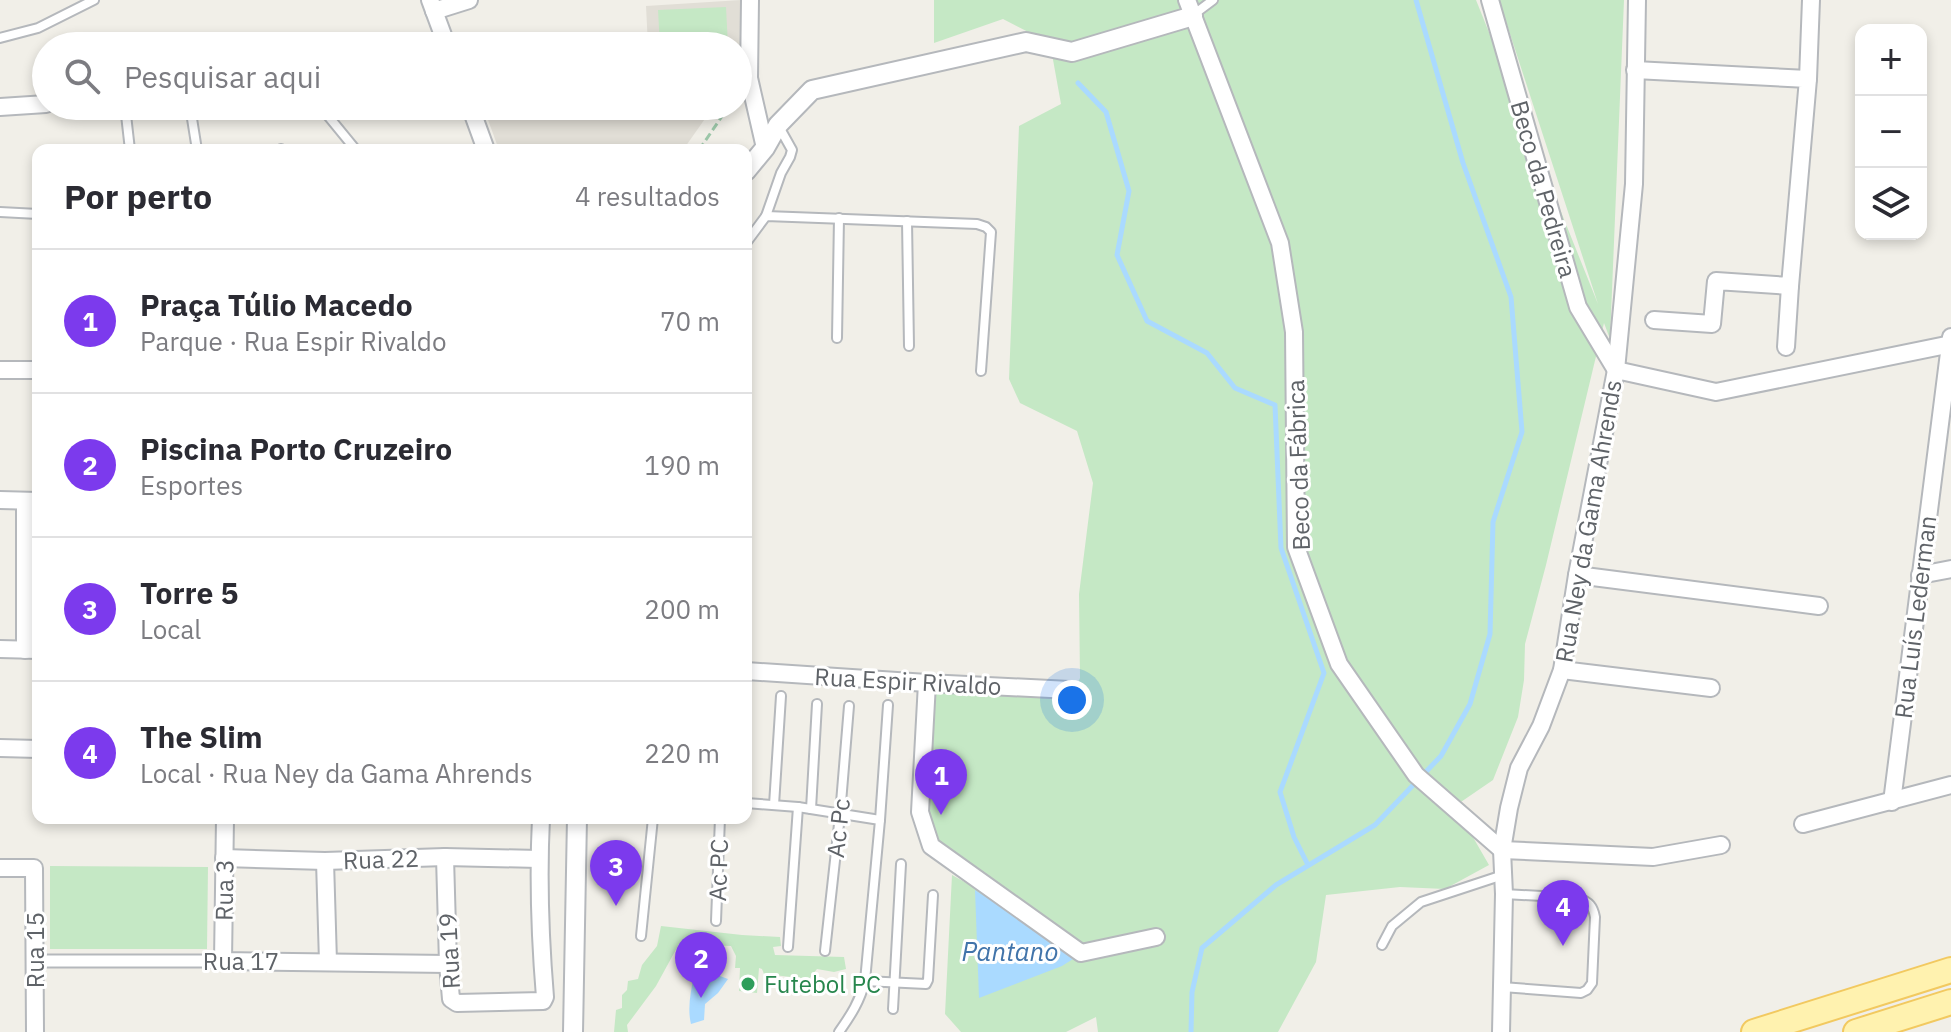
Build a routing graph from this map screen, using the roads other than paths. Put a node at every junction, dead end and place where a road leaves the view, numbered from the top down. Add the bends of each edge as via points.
1 (94, 0) edge
2 (469, 0) edge
3 (750, 0) edge
4 (1213, 0) edge
5 (1490, 0) edge
6 (1637, 0) edge
7 (1811, 0) edge
8 (432, 6) edge
9 (1190, 8) edge
10 (442, 32) edge
11 (750, 32) edge
12 (0, 38) edge
13 (1635, 70) junction
14 (1808, 79) junction
15 (752, 91) edge
16 (32, 105) edge
17 (0, 107) edge
18 (127, 120) edge
19 (192, 120) edge
20 (331, 120) edge
21 (475, 120) edge
22 (778, 125) junction
23 (129, 144) edge
24 (196, 144) edge
25 (351, 144) edge
26 (484, 144) edge
27 (765, 148) junction
28 (752, 164) edge
29 (0, 212) edge
30 (32, 214) edge
31 (766, 216) junction
32 (839, 218) junction
33 (907, 221) junction
34 (752, 235) edge
35 (1790, 286) junction
36 (1654, 320) dead end
37 (1951, 337) edge
38 (837, 338) dead end
39 (1951, 344) edge
40 (909, 346) dead end
41 (1786, 347) dead end
42 (0, 370) edge
43 (32, 370) edge
44 (1616, 370) junction
45 (981, 371) dead end
46 (0, 500) edge
47 (32, 501) edge
48 (1951, 569) edge
49 (1577, 575) junction
50 (1920, 575) junction
51 (1819, 606) dead end
52 (0, 649) edge
53 (32, 650) edge
54 (1562, 670) junction
55 (752, 671) edge
56 (927, 683) junction
57 (1711, 688) dead end
58 (1070, 690) dead end
59 (781, 696) dead end
60 (817, 704) dead end
61 (888, 705) dead end
62 (849, 706) dead end
63 (0, 748) edge
64 (32, 749) edge
65 (1951, 785) edge
66 (1892, 802) junction
67 (752, 803) edge
68 (774, 805) junction
69 (798, 807) junction
70 (811, 809) junction
71 (840, 815) junction
72 (880, 820) junction
73 (225, 824) edge
74 (541, 824) edge
75 (577, 824) edge
76 (652, 824) edge
77 (720, 824) edge
78 (1803, 824) dead end
79 (1721, 845) dead end
80 (1502, 850) junction
81 (445, 857) junction
82 (224, 858) junction
83 (539, 859) junction
84 (325, 861) junction
85 (901, 864) dead end
86 (0, 868) edge
87 (1503, 874) junction
88 (1504, 894) junction
89 (933, 895) dead end
90 (716, 921) dead end
91 (641, 936) dead end
92 (1156, 937) dead end
93 (1382, 945) dead end
94 (788, 947) dead end
95 (825, 951) dead end
96 (35, 961) junction
97 (223, 961) junction
98 (328, 962) junction
99 (448, 964) junction
100 (1951, 970) edge
101 (865, 981) junction
102 (894, 983) junction
103 (1501, 987) junction
104 (1951, 1002) edge
105 (893, 1009) dead end
106 (35, 1032) edge
107 (573, 1032) edge
108 (839, 1032) edge
109 (1501, 1032) edge
110 (1754, 1032) edge
111 (1856, 1032) edge

1 - 12 lane via 38,28
2 - 8 street
3 - 11 street
4 - 9 lane
5 - 44 street, Beco da Pedreira via 1578,307
6 - 13 street, Rua Ney da Gama Ahrends
7 - 14 street
8 - 10 street
9 - 22 street via 1072,52 1026,42 812,90
9 - 80 street, Beco da Fábrica via 1280,243 1294,332 1296,547 1339,664 1420,779
13 - 14 street
13 - 44 street, Rua Ney da Gama Ahrends via 1634,184
14 - 35 street
15 - 27 street
16 - 17 street
18 - 23 lane
19 - 24 lane
20 - 25 lane
21 - 26 street
22 - 27 street
22 - 31 lane via 792,150
27 - 28 street
29 - 30 lane
31 - 32 lane
31 - 34 lane
32 - 33 lane
32 - 38 lane
33 - 40 lane
33 - 45 lane via 977,224 991,232
35 - 36 street via 1716,281 1712,324
35 - 41 street
37 - 39 street, Rua Luís Lederman
39 - 44 street via 1716,392
39 - 50 street, Rua Luís Lederman
42 - 43 street
44 - 49 street, Rua Ney da Gama Ahrends
46 - 47 street
47 - 53 street
48 - 50 street
49 - 51 street
49 - 54 street, Rua Ney da Gama Ahrends
50 - 66 street, Rua Luís Lederman
52 - 53 street
54 - 57 street
54 - 80 street, Rua Ney da Gama Ahrends via 1519,768
55 - 56 street, Rua Espir Rivaldo
56 - 58 street, Rua Espir Rivaldo
56 - 92 street via 920,812 931,846 1081,953
59 - 68 lane
60 - 70 lane, Ac PC
61 - 72 lane, Ac Pc
62 - 71 lane, Ac Pc
63 - 64 street
65 - 66 street
66 - 78 street
67 - 68 lane
68 - 69 lane
69 - 70 lane
69 - 94 lane, Ac Pc
70 - 71 lane
71 - 72 lane
71 - 95 lane, Ac Pc
72 - 101 lane, Ac Pc
73 - 82 street, Rua 3
74 - 83 street
75 - 107 street
76 - 91 lane
77 - 90 lane, Ac PC
79 - 80 street via 1653,857
80 - 87 street, Rua Ney da Gama Ahrends
81 - 83 street, Rua 22
81 - 84 street, Rua 22
81 - 99 street, Rua 19
82 - 84 street, Rua 22
82 - 97 street, Rua 3
83 - 99 street, Rua 19 via 543,1001 453,1002
84 - 98 street
85 - 102 lane
86 - 96 street, Rua 15 via 34,868
87 - 88 street, Rua Ney da Gama Ahrends
87 - 93 lane via 1421,902 1392,926
88 - 103 street, Rua Ney da Gama Ahrends
88 - 103 lane via 1579,898 1593,907 1595,917 1592,983 1587,990
89 - 102 lane via 928,980 921,985
96 - 97 street, Rua 17
96 - 106 street, Rua 15
97 - 98 street, Rua 17
98 - 99 street, Rua 17
100 - 110 main road
101 - 102 lane
101 - 108 lane, Ac Pc via 854,1012
102 - 105 lane
103 - 109 street, Rua Ney da Gama Ahrends
104 - 111 main road

